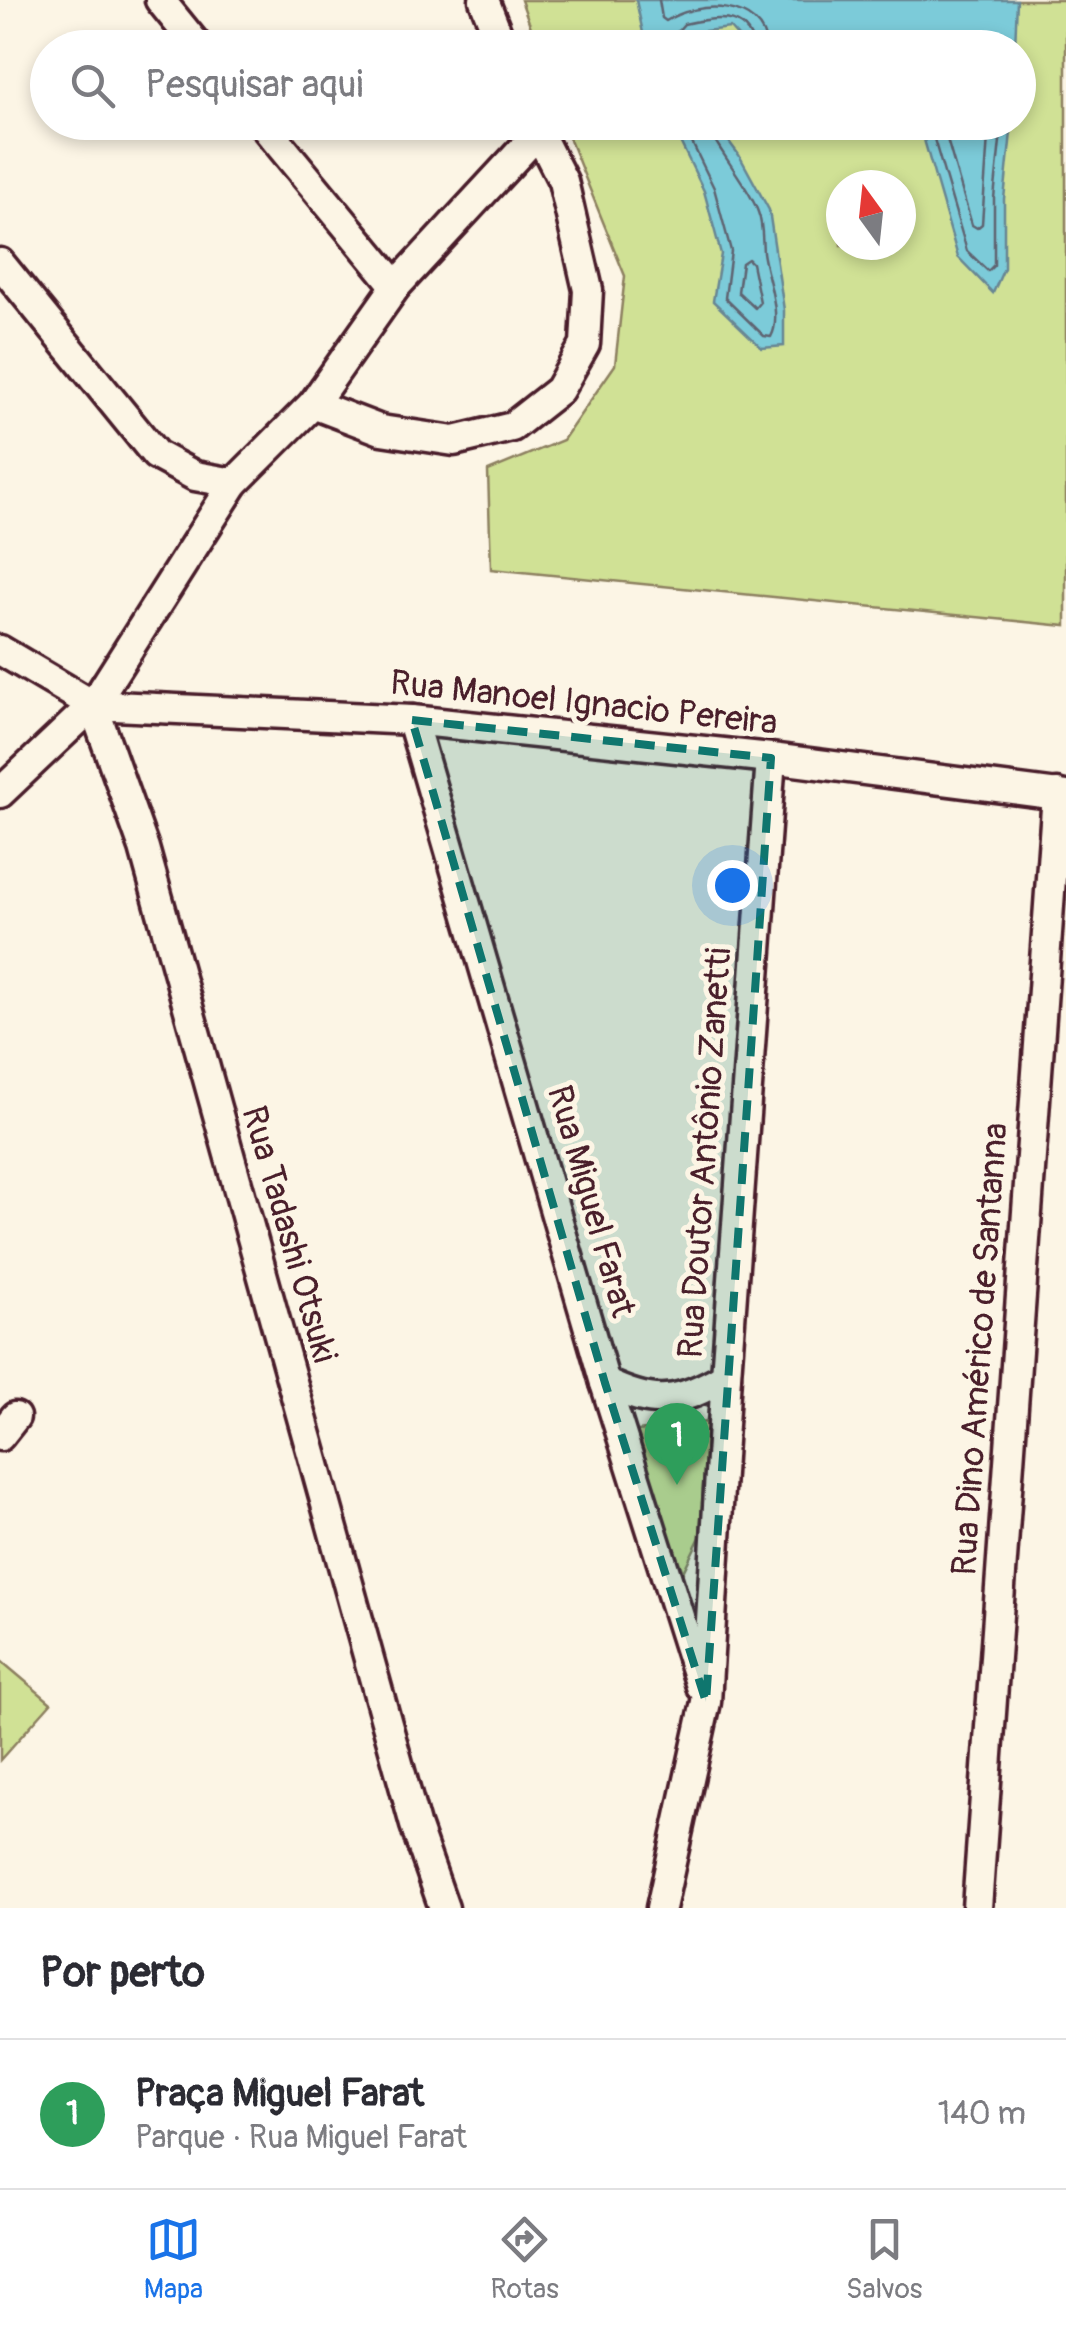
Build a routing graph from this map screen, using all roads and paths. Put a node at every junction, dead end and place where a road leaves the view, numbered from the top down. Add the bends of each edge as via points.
1 (160, 0) edge
2 (484, 0) edge
3 (184, 30) edge
4 (496, 30) edge
5 (276, 140) edge
6 (525, 140) edge
7 (542, 140) edge
8 (0, 263) edge
9 (396, 286) junction
10 (313, 404) junction
11 (234, 483) junction
12 (0, 650) edge
13 (93, 705) junction
14 (412, 720) junction
15 (771, 758) junction
16 (0, 793) edge
17 (1061, 795) edge
18 (726, 1376) junction
19 (605, 1383) junction
20 (706, 1702) junction
21 (444, 1908) edge
22 (661, 1908) edge
23 (976, 1908) edge

1 - 3 street
2 - 4 street
5 - 9 street
6 - 9 street
7 - 10 street via 563,181 588,290 585,344 559,390 512,427 454,441 381,430
8 - 11 street via 156,456 195,476
9 - 10 street
10 - 11 street
11 - 13 street
12 - 13 street
13 - 14 street, Rua Manoel Ignacio Pereira
13 - 16 street
13 - 21 street, Rua Tadashi Otsuki via 144,848 415,1825
14 - 15 street, Rua Manoel Ignacio Pereira
14 - 19 street, Rua Miguel Farat
15 - 17 street, Rua Manoel Ignacio Pereira
15 - 18 street, Rua Doutor Antônio Zanetti
17 - 23 street, Rua Dino Américo de Santanna
18 - 19 street via 692,1396 667,1399 636,1398
18 - 20 street, Rua Doutor Antônio Zanetti
19 - 20 street, Rua Miguel Farat
20 - 22 street, Rua Doutor Antônio Zanetti

